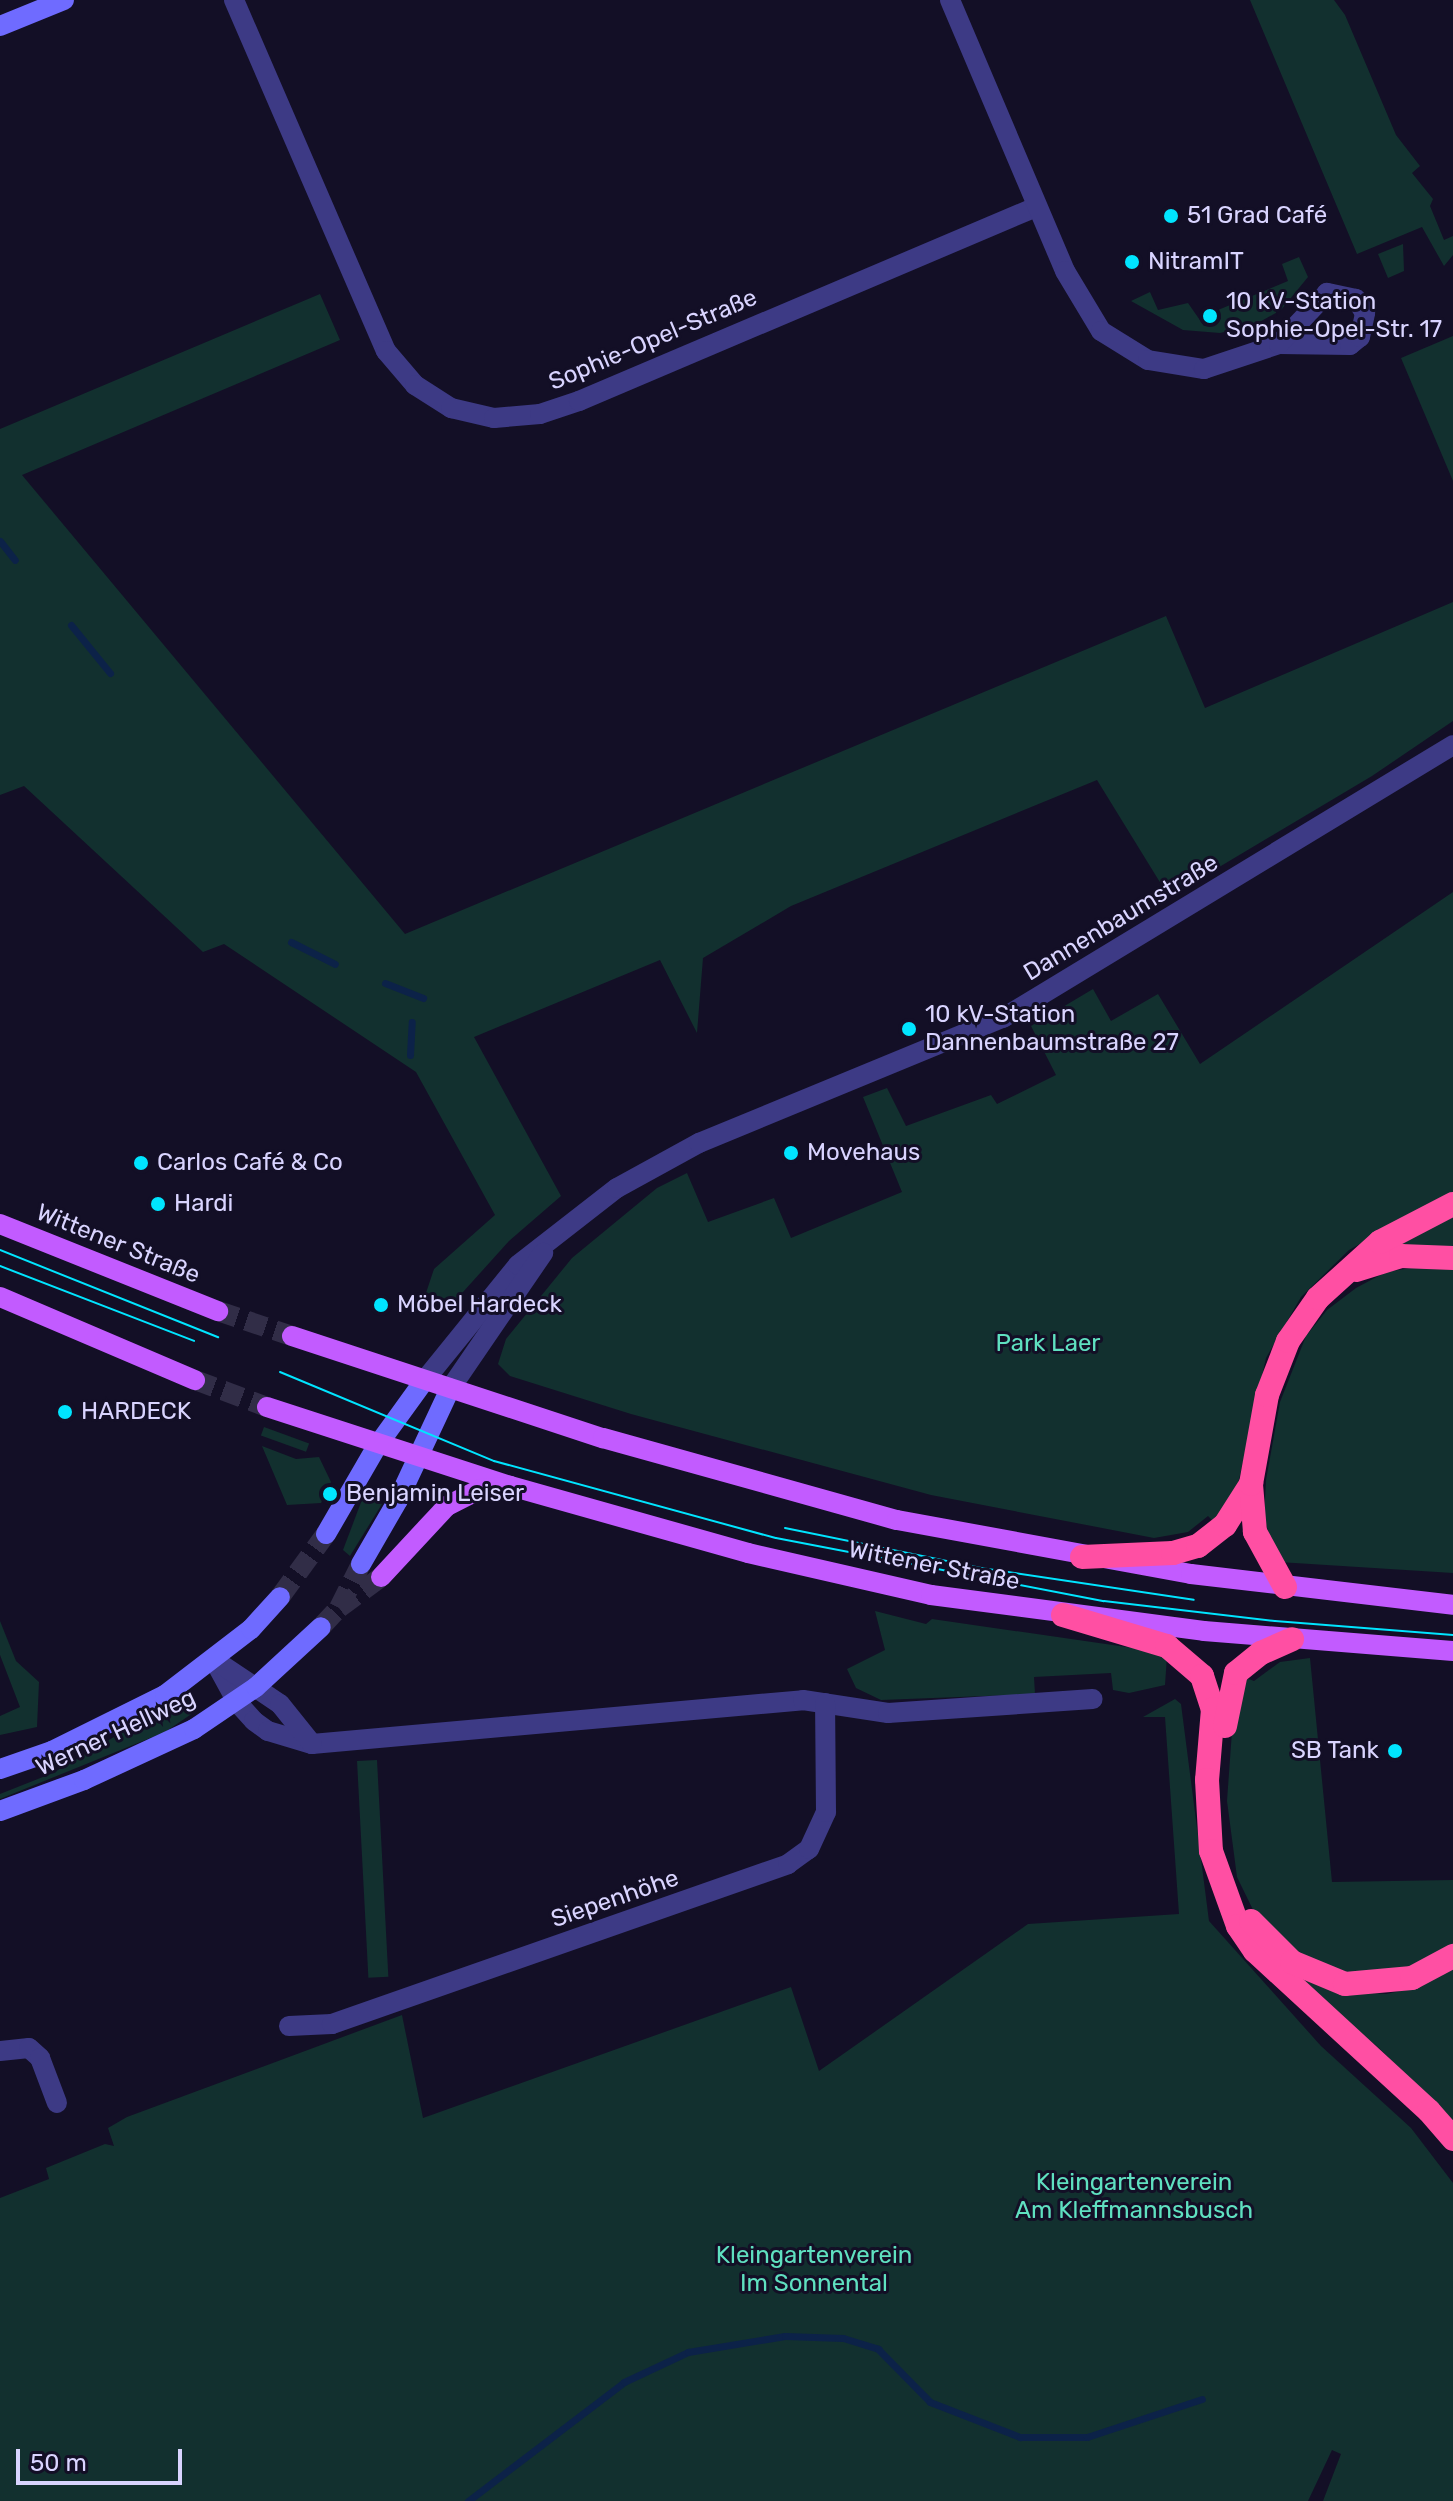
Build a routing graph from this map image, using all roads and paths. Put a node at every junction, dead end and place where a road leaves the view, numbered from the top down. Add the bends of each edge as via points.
1 (64, 0) edge
2 (234, 0) edge
3 (950, 0) edge
4 (0, 26) edge
5 (1036, 207) junction
6 (1279, 344) dead end
7 (1453, 745) edge
8 (1453, 1204) edge
9 (0, 1224) edge
10 (550, 1243) junction
11 (1453, 1258) edge
12 (1343, 1275) junction
13 (0, 1297) edge
14 (218, 1311) tunnel mouth
15 (292, 1336) tunnel mouth
16 (195, 1380) tunnel mouth
17 (424, 1381) junction
18 (450, 1389) junction
19 (267, 1407) tunnel mouth
20 (377, 1446) junction
21 (419, 1459) junction
22 (1251, 1484) junction
23 (510, 1486) junction
24 (326, 1534) tunnel mouth
25 (1082, 1557) junction
26 (361, 1564) tunnel mouth
27 (381, 1577) tunnel mouth
28 (1285, 1587) junction
29 (280, 1597) tunnel mouth
30 (1453, 1605) edge
31 (1063, 1615) junction
32 (321, 1627) tunnel mouth
33 (1292, 1639) junction
34 (1453, 1651) edge
35 (214, 1660) junction
36 (256, 1687) junction
37 (1093, 1699) dead end
38 (237, 1702) junction
39 (825, 1703) junction
40 (312, 1744) junction
41 (0, 1769) edge
42 (0, 1811) edge
43 (1453, 1956) edge
44 (289, 2026) dead end
45 (0, 2051) edge
46 (57, 2103) dead end
47 (1453, 2139) edge

1 - 4 main road
2 - 5 street, Sophie-Opel-Straße via 386,351 415,385 451,408 494,418 540,414 579,401
3 - 5 street
5 - 6 street via 1083,308 1124,349 1174,368 1204,369
7 - 10 street, Dannenbaumstraße via 1025,1006 699,1143 617,1188
8 - 12 highway via 1380,1242
9 - 14 main road, Wittener Straße
10 - 17 street, Dannenbaumstraße via 518,1265
10 - 18 street, Dannenbaumstraße
11 - 12 highway via 1401,1256
12 - 22 highway via 1318,1298 1288,1341 1267,1395
13 - 16 main road
15 - 17 main road, Wittener Straße
17 - 18 main road, Wittener Straße
17 - 20 main road
18 - 21 main road
18 - 25 main road, Wittener Straße via 782,1491
19 - 20 main road, Wittener Straße
20 - 21 main road, Wittener Straße
20 - 24 main road
21 - 23 main road, Wittener Straße
21 - 26 main road
22 - 25 highway via 1225,1525 1198,1546 1173,1553
22 - 28 highway via 1255,1532
23 - 27 main road via 481,1489 447,1506
23 - 31 main road, Wittener Straße via 851,1578
25 - 28 main road, Wittener Straße
28 - 30 main road, Wittener Straße
29 - 35 main road, Werner Hellweg
31 - 33 main road, Wittener Straße
31 - 47 highway via 1167,1646 1202,1676 1213,1709 1207,1780 1211,1851 1238,1926 1255,1951
32 - 36 main road, Werner Hellweg
33 - 34 main road, Wittener Straße
33 - 43 highway via 1261,1653 1236,1673 1226,1703 1221,1834 1228,1868 1252,1922 1292,1962 1345,1984 1412,1978
35 - 36 street
35 - 38 street
35 - 41 main road, Werner Hellweg via 128,1715
36 - 38 main road, Werner Hellweg
36 - 40 street via 280,1704
37 - 39 street via 888,1713
38 - 40 street via 268,1731
38 - 42 main road, Werner Hellweg via 163,1745
39 - 40 street via 803,1700
39 - 44 street, Siepenhöhe via 826,1812 809,1849 788,1864 332,2024
45 - 46 street via 29,2048 40,2058

